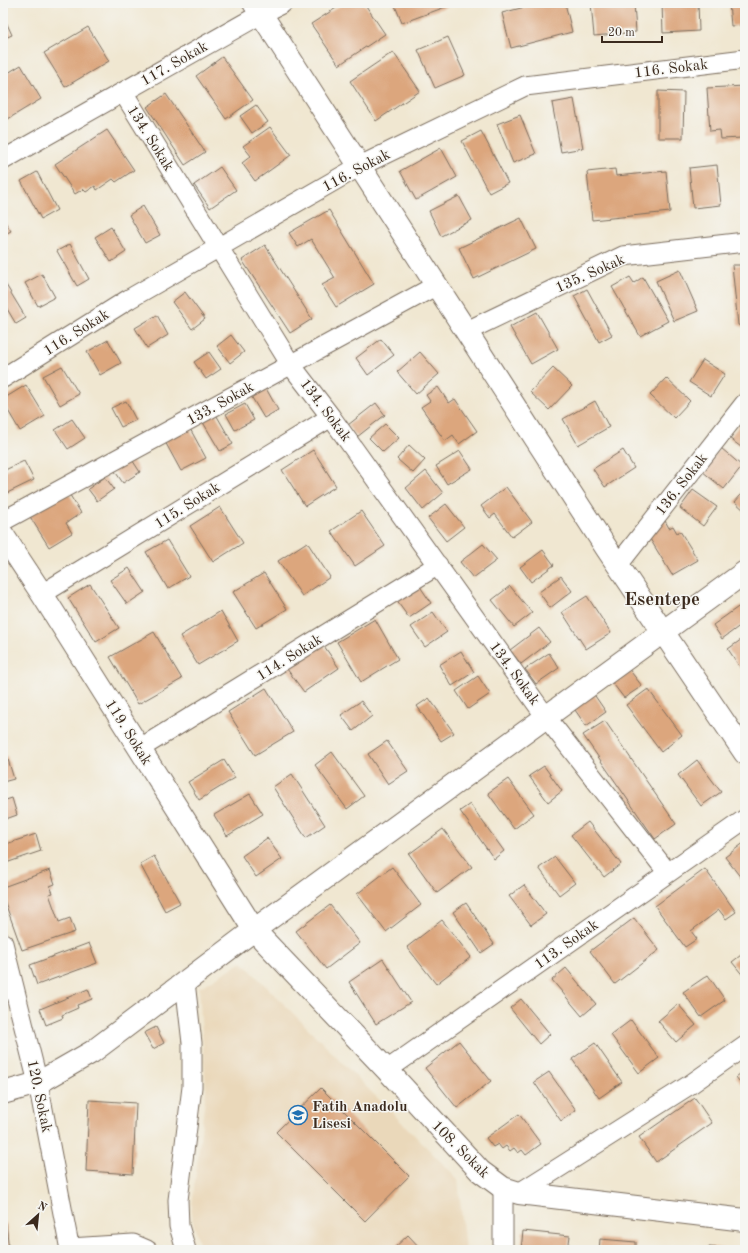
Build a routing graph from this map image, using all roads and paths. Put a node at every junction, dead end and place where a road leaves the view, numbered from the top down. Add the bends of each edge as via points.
1 (283, 3) edge
2 (258, 8) edge
3 (745, 59) edge
4 (123, 92) junction
5 (3, 160) edge
6 (360, 166) junction
7 (745, 242) edge
8 (219, 248) junction
9 (437, 285) junction
10 (467, 331) junction
11 (291, 365) junction
12 (3, 378) edge
13 (745, 403) edge
14 (331, 417) junction
15 (3, 522) edge
16 (3, 535) edge
17 (618, 565) junction
18 (438, 566) junction
19 (745, 572) edge
20 (42, 594) junction
21 (662, 632) junction
22 (546, 717) junction
23 (139, 749) junction
24 (745, 753) edge
25 (745, 819) edge
26 (668, 873) junction
27 (254, 930) junction
28 (3, 943) edge
29 (186, 982) junction
30 (745, 1046) edge
31 (386, 1070) junction
32 (38, 1084) junction
33 (3, 1093) edge
34 (511, 1191) junction
35 (745, 1220) edge
36 (70, 1249) edge
37 (147, 1250) edge
38 (186, 1250) edge
39 (503, 1250) edge

1 - 2 street, 117. Sokak
2 - 4 street, 117. Sokak
2 - 6 street
3 - 6 street, 116. Sokak via 525,86
4 - 5 street, 117. Sokak
4 - 8 street, 134. Sokak
6 - 8 street, 116. Sokak
6 - 9 street
7 - 10 street, 135. Sokak via 623,256
8 - 11 street, 134. Sokak
8 - 12 street, 116. Sokak via 129,299
9 - 10 street
9 - 11 street, 133. Sokak
10 - 17 street
11 - 14 street, 134. Sokak
11 - 15 street, 133. Sokak
13 - 17 street, 136. Sokak
14 - 18 street, 134. Sokak
14 - 20 street, 115. Sokak
16 - 20 street, 119. Sokak
17 - 21 street
18 - 22 street, 134. Sokak
18 - 23 street, 114. Sokak
19 - 21 street
20 - 23 street, 119. Sokak
21 - 22 street
21 - 24 street
22 - 26 street, 134. Sokak
22 - 27 street
23 - 27 street, 119. Sokak
25 - 26 street, 113. Sokak
26 - 31 street, 113. Sokak
27 - 29 street
27 - 31 street, 108. Sokak
28 - 32 street, 120. Sokak
29 - 32 street via 92,1052
29 - 38 street via 192,1043 192,1087 178,1200 179,1226
30 - 34 street via 690,1084
31 - 34 street, 108. Sokak via 480,1171
32 - 33 street
32 - 36 street, 120. Sokak
34 - 35 street, 108. Sokak
34 - 39 street
36 - 37 street via 133,1244

